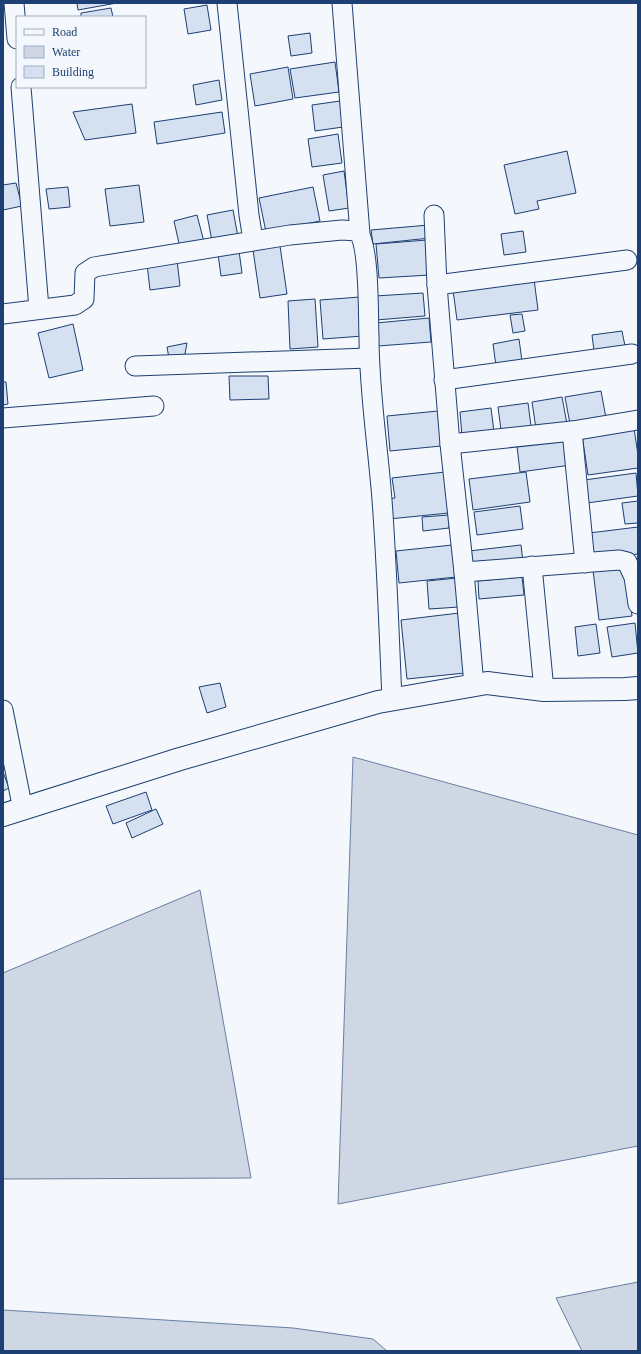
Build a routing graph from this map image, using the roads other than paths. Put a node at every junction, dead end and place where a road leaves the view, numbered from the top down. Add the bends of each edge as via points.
1 (14, 3) edge
2 (227, 3) edge
3 (342, 3) edge
4 (16, 27) edge
5 (21, 88) edge
6 (434, 215) dead end
7 (360, 234) junction
8 (253, 240) junction
9 (626, 260) dead end
10 (437, 285) junction
11 (39, 309) junction
12 (3, 314) edge
13 (632, 354) dead end
14 (369, 358) junction
15 (135, 366) dead end
16 (444, 380) junction
17 (154, 406) dead end
18 (3, 418) edge
19 (638, 420) edge
20 (572, 431) junction
21 (450, 444) junction
22 (585, 563) junction
23 (532, 566) junction
24 (464, 572) junction
25 (638, 604) edge
26 (474, 685) junction
27 (638, 688) edge
28 (544, 690) junction
29 (392, 699) junction
30 (3, 710) edge
31 (13, 813) edge

1 - 4 street
2 - 8 street
3 - 7 street
5 - 11 street
6 - 10 street
7 - 8 street via 357,231 342,230
7 - 14 street via 364,246 368,299
8 - 11 street via 94,267 85,273 84,299 80,303
9 - 10 street
10 - 16 street
11 - 12 street
13 - 16 street
14 - 15 street
14 - 29 street via 382,501
16 - 21 street
17 - 18 street
19 - 20 street
20 - 21 street
20 - 22 street
21 - 24 street
22 - 23 street
22 - 25 street via 619,560 627,562 634,577
23 - 24 street
23 - 28 street
24 - 26 street
26 - 28 street via 487,682
26 - 29 street
27 - 28 street
29 - 31 street via 165,764
30 - 31 street

